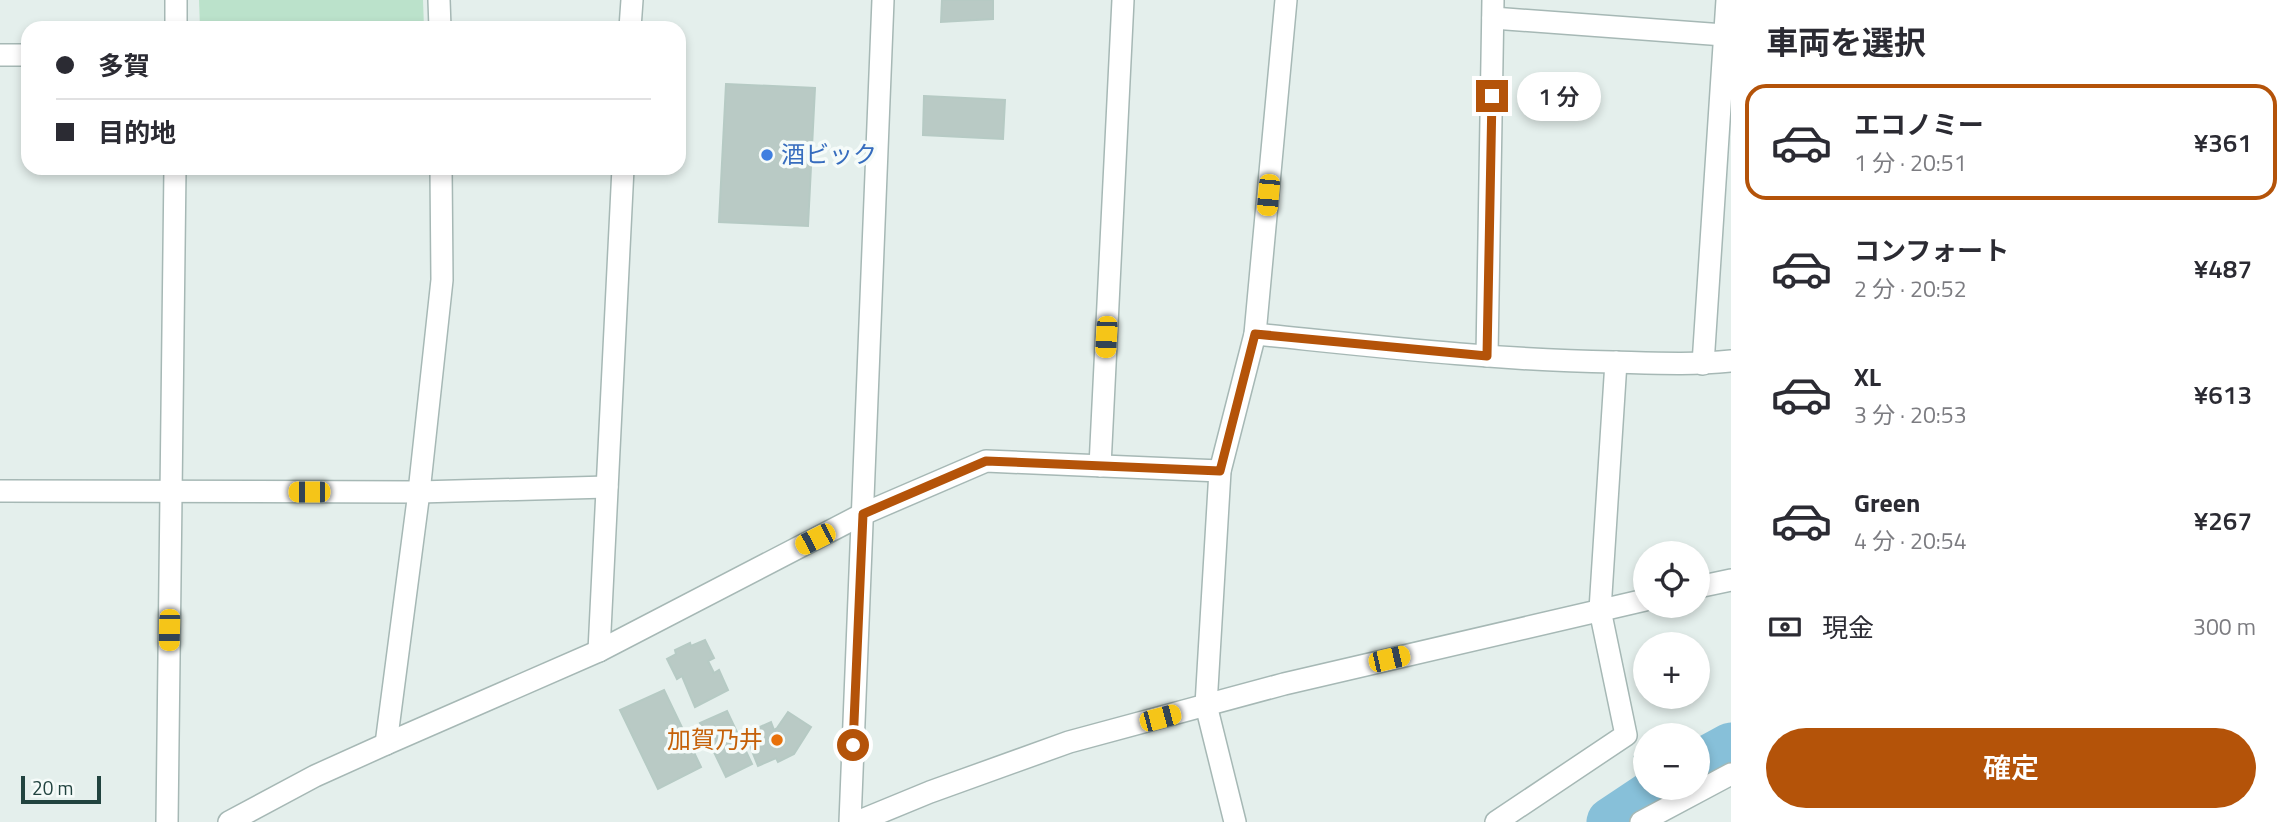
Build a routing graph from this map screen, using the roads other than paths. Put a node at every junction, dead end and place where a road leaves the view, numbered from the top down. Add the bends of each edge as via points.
1 (176, 0) edge
2 (439, 0) edge
3 (632, 0) edge
4 (883, 0) edge
5 (1123, 0) edge
6 (1286, 0) edge
7 (1727, 0) edge
8 (1493, 9) edge
9 (176, 21) edge
10 (440, 21) edge
11 (631, 21) edge
12 (1724, 35) junction
13 (0, 55) edge
14 (21, 55) edge
15 (175, 175) edge
16 (441, 175) edge
17 (623, 175) edge
18 (1255, 334) junction
19 (1487, 356) junction
20 (1731, 361) edge
21 (1616, 362) junction
22 (1703, 364) junction
23 (1100, 466) junction
24 (1220, 471) junction
25 (607, 487) junction
26 (0, 491) edge
27 (171, 492) junction
28 (419, 492) junction
29 (863, 514) junction
30 (1731, 580) edge
31 (1710, 584) edge
32 (1633, 603) edge
33 (1601, 610) junction
34 (599, 651) junction
35 (1206, 705) junction
36 (386, 744) junction
37 (1731, 775) edge
38 (1667, 816) edge
39 (167, 822) edge
40 (229, 822) edge
41 (849, 822) edge
42 (857, 822) edge
43 (1235, 822) edge
44 (1496, 822) edge
45 (1641, 822) edge

1 - 9 street
2 - 10 street
3 - 11 street
4 - 29 street
5 - 23 street
6 - 18 street
7 - 12 street
8 - 12 street
8 - 19 street
12 - 22 street
13 - 14 street
15 - 27 street
16 - 28 street via 442,280
17 - 25 street
18 - 19 street
18 - 24 street
19 - 21 street
20 - 22 street
21 - 22 street
21 - 33 street
23 - 24 street
23 - 29 street via 986,461
24 - 35 street
25 - 28 street
25 - 34 street
26 - 27 street
27 - 28 street
27 - 39 street
28 - 36 street
29 - 34 street
29 - 41 street
30 - 31 street
32 - 33 street
33 - 35 street
33 - 44 street via 1626,735
34 - 36 street
35 - 42 street via 1069,742
35 - 43 street
36 - 40 street
37 - 38 street
38 - 45 street

